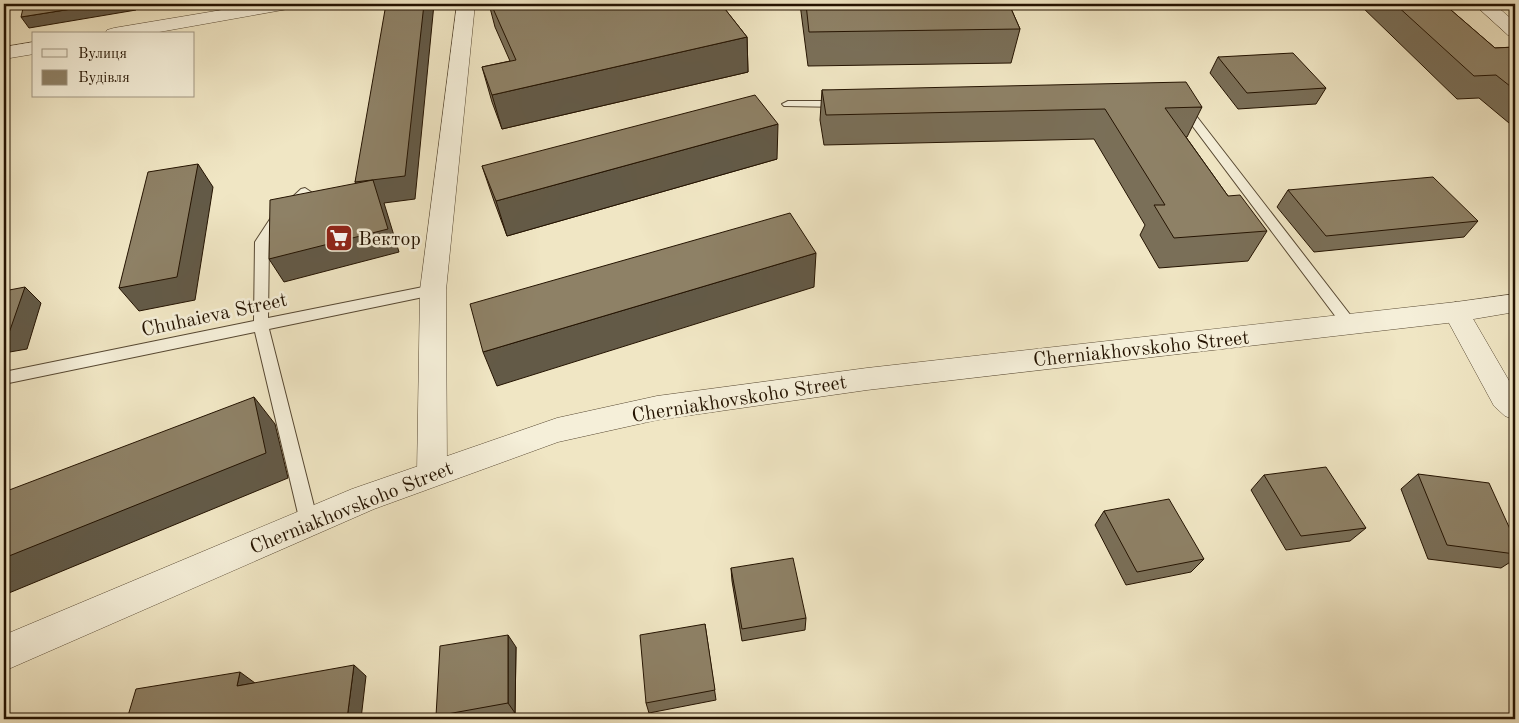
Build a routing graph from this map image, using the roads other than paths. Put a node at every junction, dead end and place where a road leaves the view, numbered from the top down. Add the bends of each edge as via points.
1 (288, 4) edge
2 (466, 4) edge
3 (1483, 4) edge
4 (1515, 31) edge
5 (126, 32) edge
6 (32, 48) edge
7 (4, 53) edge
8 (1172, 100) edge
9 (856, 103) edge
10 (788, 104) dead end
11 (305, 192) edge
12 (433, 290) junction
13 (1515, 303) edge
14 (1456, 312) junction
15 (261, 325) junction
16 (1350, 325) junction
17 (4, 378) edge
18 (1515, 408) edge
19 (432, 474) junction
20 (309, 522) junction
21 (4, 653) edge

1 - 5 street
2 - 12 street
3 - 4 street
6 - 7 street
8 - 16 lane via 1182,105
9 - 10 lane
11 - 15 lane via 278,219 262,242
12 - 15 lane, Chuhaieva Street
12 - 19 street
13 - 14 street, Cherniakhovskoho Street
14 - 16 street, Cherniakhovskoho Street
14 - 18 street via 1504,398
15 - 17 lane, Chuhaieva Street
15 - 20 lane
16 - 19 street, Cherniakhovskoho Street via 867,379 657,408 557,430
19 - 20 street, Cherniakhovskoho Street
20 - 21 street, Cherniakhovskoho Street

